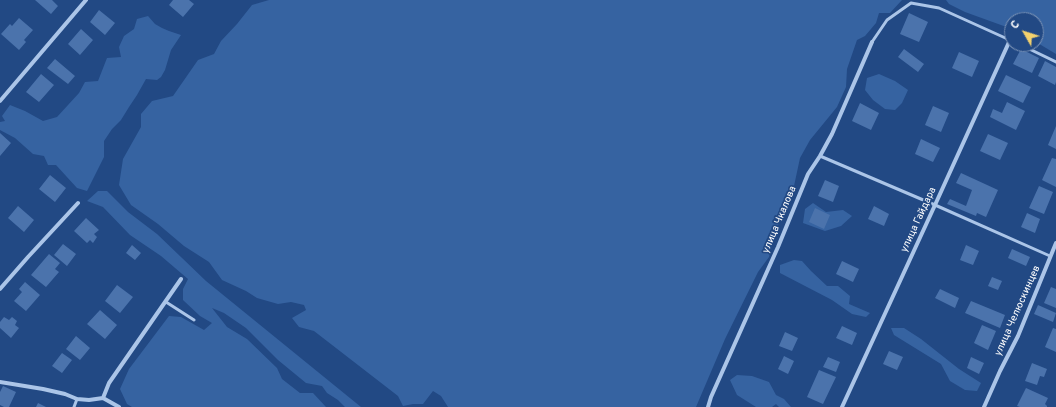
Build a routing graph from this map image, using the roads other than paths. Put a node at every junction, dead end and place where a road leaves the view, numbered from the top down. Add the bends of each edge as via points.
1 (86, 0) edge
2 (1004, 37) edge
3 (872, 42) joint
4 (1005, 52) edge
5 (1035, 52) edge
6 (1056, 62) edge
7 (0, 101) edge
8 (820, 156) junction
9 (78, 204) dead end
10 (935, 205) junction
11 (1056, 243) edge
12 (1050, 256) junction
13 (181, 279) dead end
14 (0, 290) edge
15 (166, 302) junction
16 (194, 320) dead end
17 (0, 382) edge
18 (103, 398) junction
19 (77, 399) junction
20 (74, 407) edge
21 (119, 407) edge
22 (708, 407) edge
23 (842, 407) edge
24 (984, 407) edge

1 - 7 street
2 - 3 lane via 939,8 911,3 887,20
3 - 8 street, улица Чкалова
4 - 10 street, улица Гайдара
5 - 6 lane
8 - 10 lane
8 - 22 street, улица Чкалова via 808,174
9 - 14 street
10 - 12 lane
10 - 23 street, улица Гайдара
11 - 12 street, улица Челюскинцев
12 - 24 street, улица Челюскинцев via 1018,336
13 - 15 street
15 - 16 lane
15 - 18 street via 109,383
17 - 19 street via 43,389
18 - 19 street
18 - 21 street
19 - 20 lane

